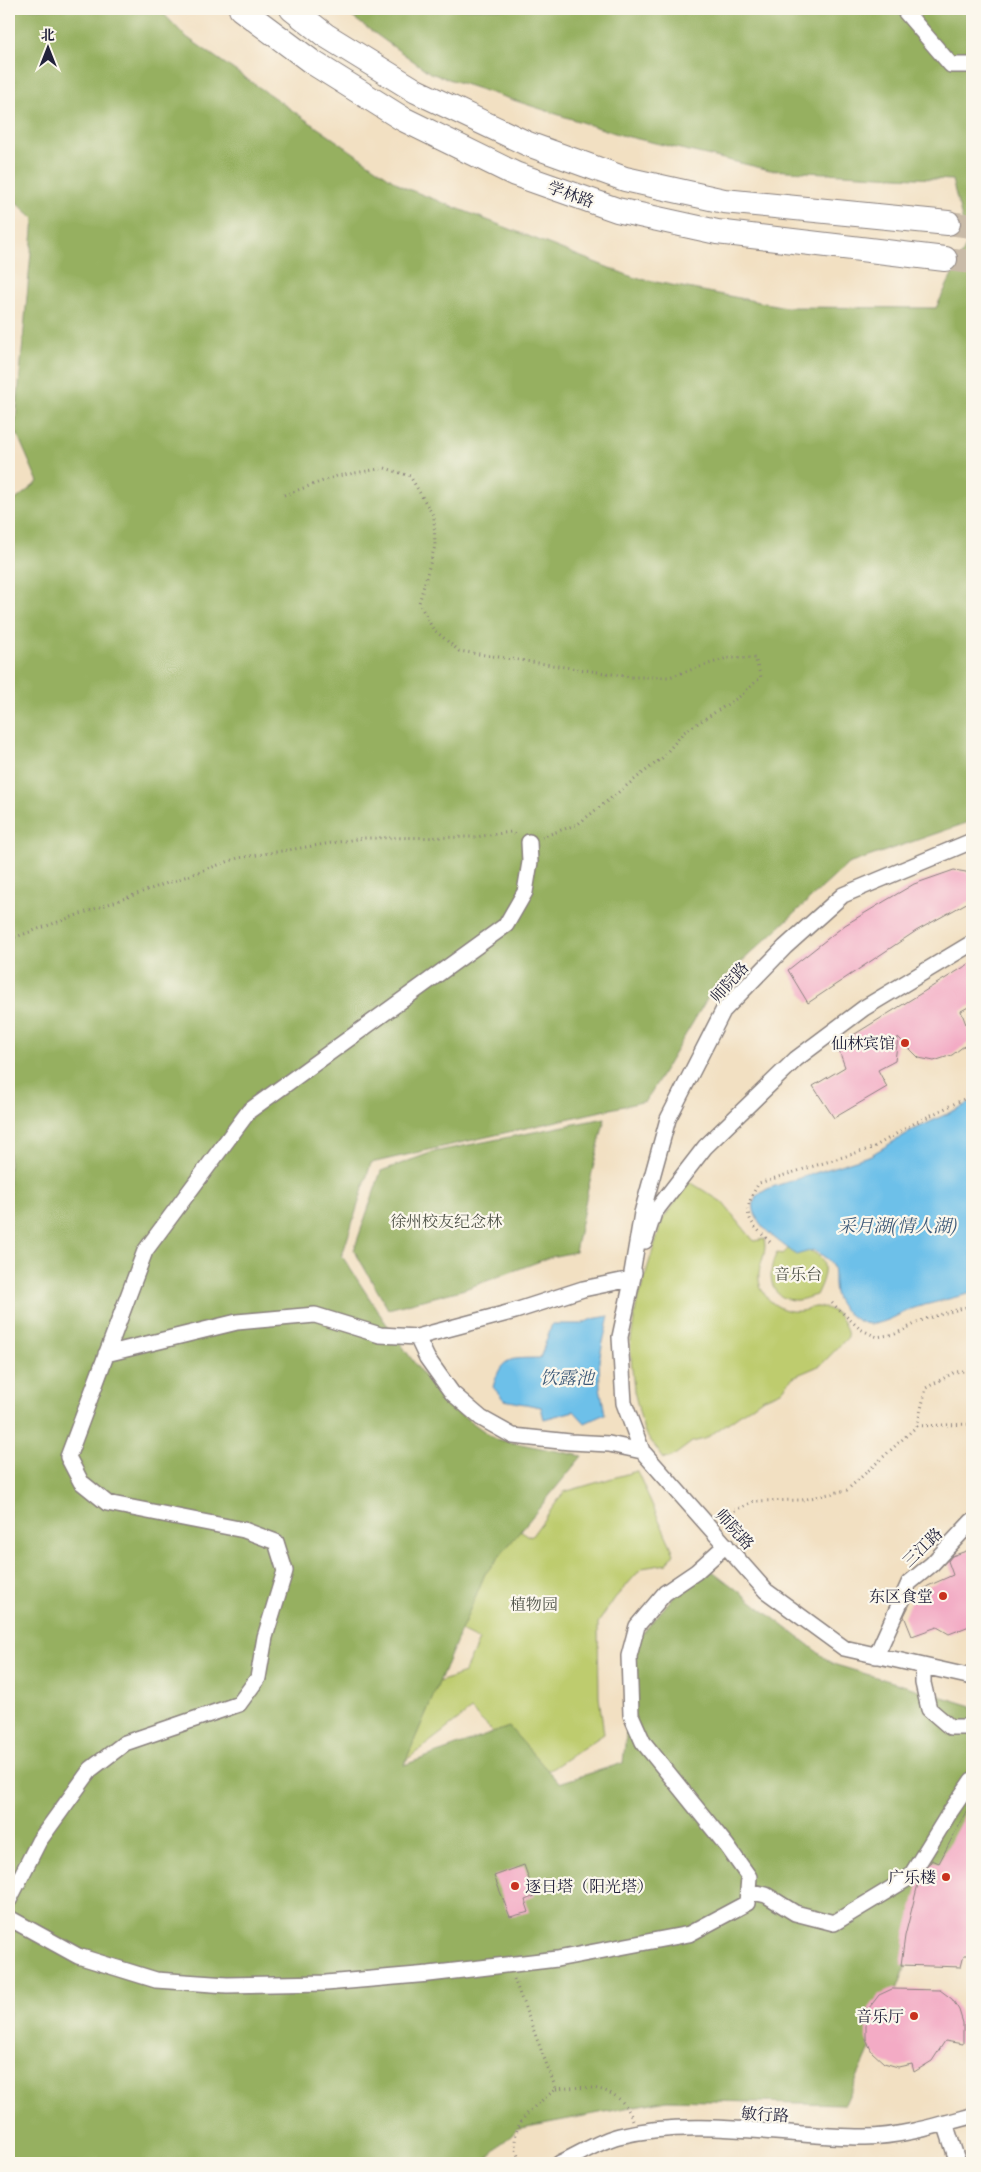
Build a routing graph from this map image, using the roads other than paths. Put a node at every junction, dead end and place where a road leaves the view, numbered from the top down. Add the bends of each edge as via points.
1 (241, 9) edge
2 (292, 9) edge
3 (902, 9) edge
4 (972, 65) edge
5 (948, 223) tunnel mouth
6 (945, 259) tunnel mouth
7 (972, 841) edge
8 (529, 842) road end
9 (972, 943) edge
10 (631, 1279) junction
11 (417, 1337) junction
12 (106, 1354) junction
13 (642, 1451) junction
14 (972, 1521) edge
15 (726, 1545) junction
16 (876, 1656) junction
17 (923, 1666) junction
18 (972, 1677) edge
19 (972, 1727) edge
20 (972, 1780) edge
21 (748, 1891) junction
22 (9, 1900) edge
23 (9, 1918) edge
24 (972, 2116) edge
25 (945, 2123) junction
26 (560, 2163) edge
27 (958, 2163) edge

1 - 6 main road, 学林路 via 312,62 403,119 515,174 617,210 717,232
2 - 5 main road, 学林路 via 325,35 416,91 528,144 625,178 724,201
3 - 4 street via 951,65
7 - 10 street, 师院路 via 843,895 785,947 723,1011 668,1119 642,1213
8 - 12 street via 530,862 525,892 506,925 249,1110 145,1251
9 - 10 street, 师院路 via 864,1008 804,1053 705,1147 654,1213
10 - 11 street via 583,1289
10 - 13 street, 师院路 via 620,1337 623,1394
11 - 12 street via 380,1335 314,1315 237,1322
11 - 13 street via 426,1358 452,1393 481,1418 513,1436 609,1444
12 - 22 street via 68,1457 81,1482 107,1503 244,1530 276,1542 285,1571 265,1637 258,1678 240,1704 125,1743 90,1768 39,1841
13 - 15 street, 师院路
14 - 16 street, 三江路 via 932,1564 908,1583
15 - 16 street, 师院路 via 766,1591 844,1648
15 - 21 street via 666,1593 637,1626 628,1656 631,1715 643,1742 749,1878
16 - 17 street, 师院路
17 - 18 street, 师院路
17 - 19 street via 929,1710 950,1727
20 - 21 street via 910,1878 834,1923 795,1913 766,1895
21 - 23 street via 747,1903 689,1934 557,1960 326,1983 227,1985 156,1980 78,1956
24 - 25 street, 敏行路
25 - 26 street, 敏行路 via 866,2137 758,2130 672,2129 618,2136
25 - 27 street

